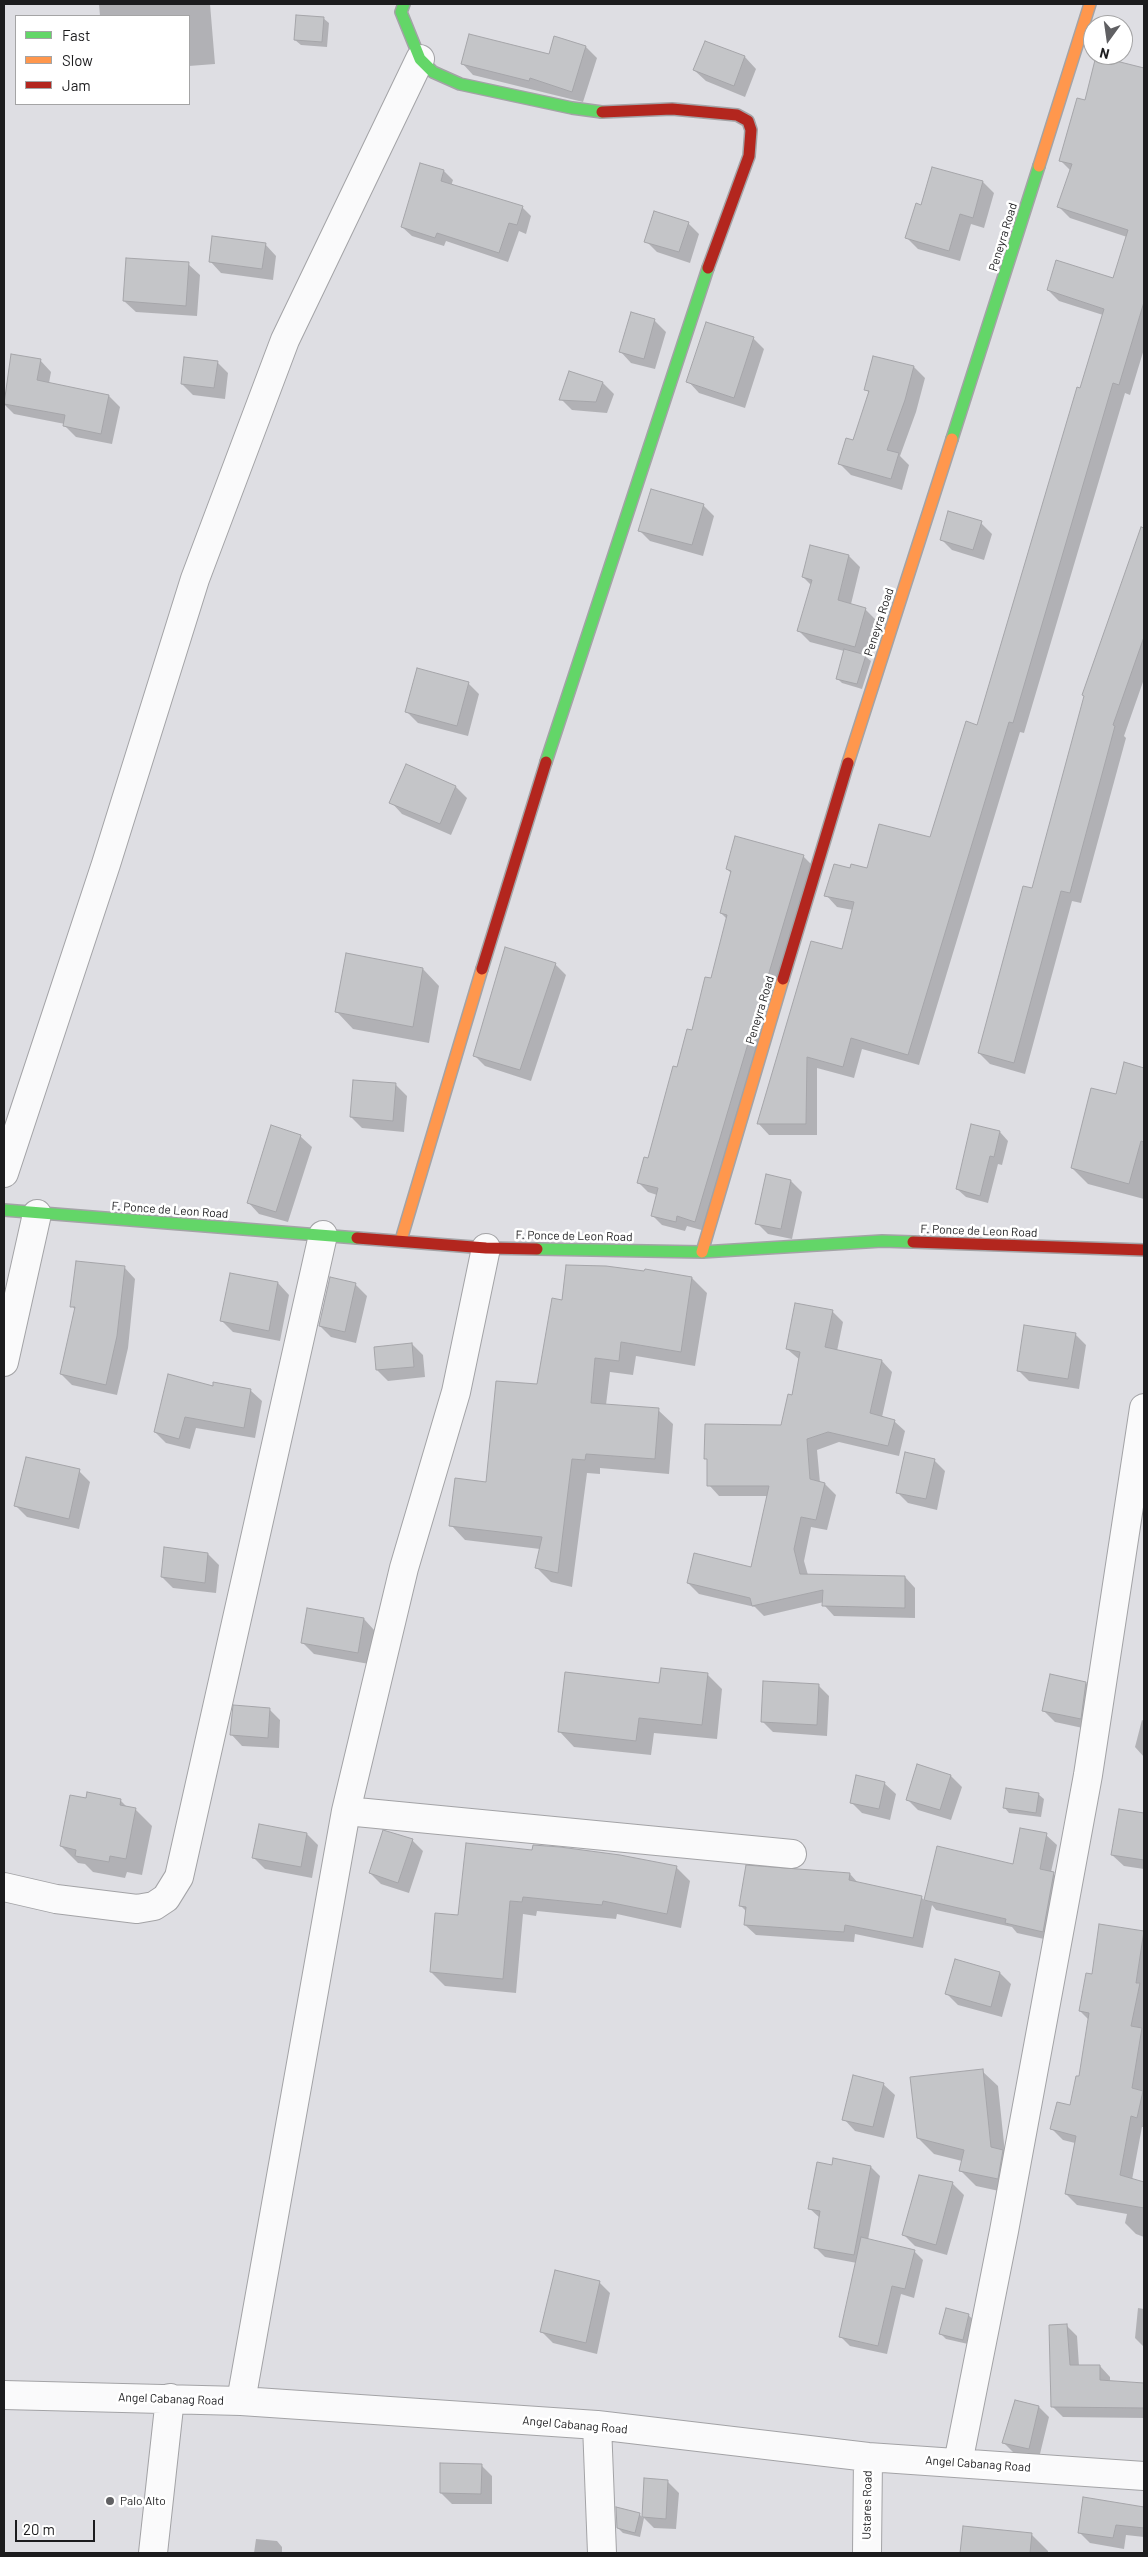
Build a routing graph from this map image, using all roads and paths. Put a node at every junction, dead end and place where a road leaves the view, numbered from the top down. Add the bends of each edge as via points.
1 (404, 4) edge
2 (1090, 4) edge
3 (420, 59) junction
4 (4, 1173) edge
5 (4, 1210) edge
6 (37, 1214) junction
7 (323, 1235) junction
8 (401, 1240) junction
9 (486, 1248) junction
10 (1144, 1250) edge
11 (702, 1252) junction
12 (4, 1362) edge
13 (1144, 1408) edge
14 (346, 1811) junction
15 (792, 1854) dead end
16 (4, 1887) edge
17 (4, 2395) edge
18 (170, 2398) junction
19 (241, 2401) junction
20 (597, 2425) junction
21 (868, 2457) junction
22 (958, 2463) junction
23 (1144, 2476) edge
24 (153, 2553) edge
25 (602, 2553) edge
26 (866, 2553) edge

1 - 3 street via 401,12
2 - 11 street, Peneyra Road via 1004,282 848,762
3 - 4 street via 285,340 195,579 106,864
3 - 8 street via 432,72 460,84 600,112 672,109 737,115 748,121 751,130 749,156 689,322 522,836
5 - 6 street, F. Ponce de Leon Road
6 - 7 street, F. Ponce de Leon Road
6 - 12 street
7 - 8 street, F. Ponce de Leon Road
7 - 16 street via 179,1877 166,1898 154,1906 137,1909 56,1899
8 - 9 street, F. Ponce de Leon Road
9 - 11 street, F. Ponce de Leon Road
9 - 14 street via 456,1392 404,1568
10 - 11 street, F. Ponce de Leon Road via 882,1241
13 - 22 street via 1088,1775
14 - 15 street
14 - 19 street
17 - 18 street, Angel Cabanag Road
18 - 19 street, Angel Cabanag Road
18 - 24 street
19 - 20 street, Angel Cabanag Road
20 - 21 street, Angel Cabanag Road
20 - 25 street
21 - 22 street, Angel Cabanag Road
21 - 26 street, Ustares Road
22 - 23 street, Angel Cabanag Road

